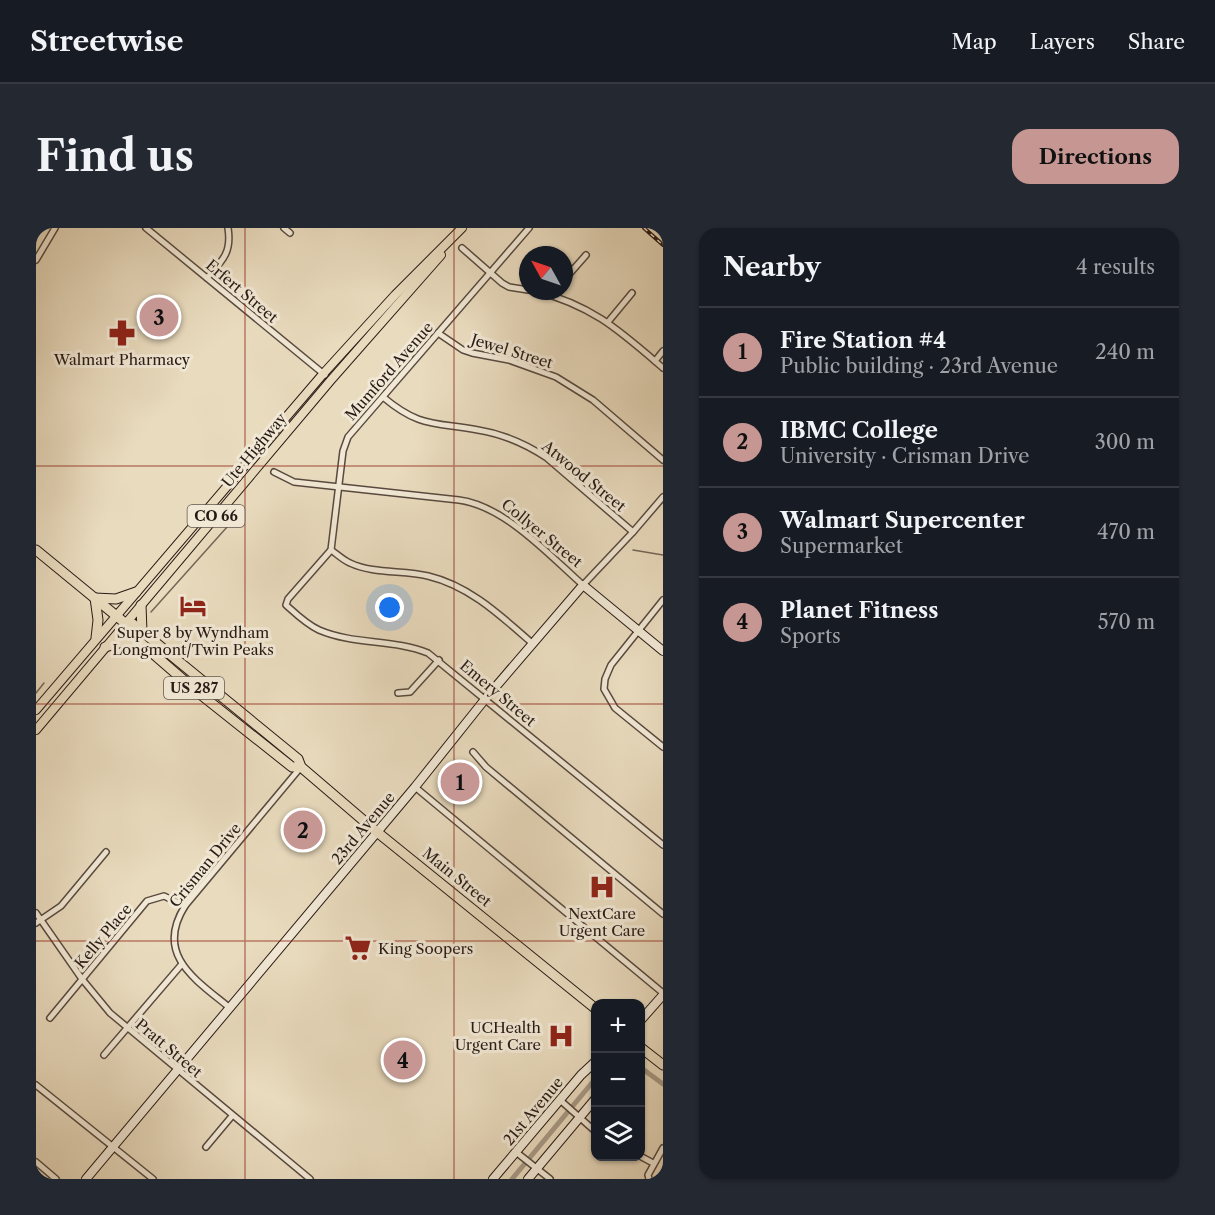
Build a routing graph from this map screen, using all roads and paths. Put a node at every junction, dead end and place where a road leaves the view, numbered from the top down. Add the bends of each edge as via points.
1 (55, 228) edge
2 (146, 228) edge
3 (228, 228) edge
4 (284, 228) edge
5 (462, 228) edge
6 (529, 228) edge
7 (290, 233) dead end
8 (447, 244) junction
9 (462, 248) dead end
10 (586, 255) dead end
11 (36, 260) edge
12 (573, 270) edge
13 (491, 272) junction
14 (207, 278) junction
15 (519, 289) edge
16 (632, 293) dead end
17 (567, 300) edge
18 (608, 322) junction
19 (438, 333) junction
20 (663, 351) edge
21 (654, 361) junction
22 (663, 368) edge
23 (323, 374) junction
24 (331, 380) junction
25 (383, 396) junction
26 (663, 460) edge
27 (274, 472) dead end
28 (339, 487) junction
29 (663, 497) edge
30 (651, 511) junction
31 (657, 515) dead end
32 (633, 532) junction
33 (36, 550) edge
34 (331, 550) junction
35 (583, 585) junction
36 (136, 592) junction
37 (95, 598) junction
38 (663, 600) edge
39 (141, 605) junction
40 (116, 615) junction
41 (125, 623) junction
42 (638, 631) junction
43 (142, 632) junction
44 (96, 638) junction
45 (532, 643) junction
46 (141, 644) junction
47 (105, 647) junction
48 (663, 651) edge
49 (439, 660) junction
50 (398, 693) dead end
51 (486, 699) junction
52 (36, 710) edge
53 (36, 730) edge
54 (663, 747) edge
55 (473, 752) dead end
56 (301, 768) junction
57 (415, 787) junction
58 (377, 832) junction
59 (663, 845) edge
60 (106, 852) dead end
61 (185, 906) junction
62 (36, 913) edge
63 (663, 914) edge
64 (38, 921) edge
65 (182, 964) junction
66 (82, 979) junction
67 (663, 994) edge
68 (591, 1005) edge
69 (230, 1008) junction
70 (645, 1015) edge
71 (50, 1018) dead end
72 (127, 1028) junction
73 (645, 1050) edge
74 (104, 1055) dead end
75 (663, 1065) edge
76 (591, 1067) edge
77 (177, 1070) junction
78 (36, 1085) edge
79 (591, 1102) edge
80 (563, 1103) junction
81 (577, 1114) junction
82 (232, 1116) junction
83 (591, 1127) edge
84 (114, 1146) junction
85 (206, 1147) dead end
86 (663, 1148) edge
87 (520, 1154) junction
88 (645, 1158) edge
89 (36, 1162) edge
90 (654, 1163) junction
91 (534, 1166) junction
92 (56, 1179) edge
93 (86, 1179) edge
94 (153, 1179) edge
95 (310, 1179) edge
96 (493, 1179) edge
97 (528, 1179) edge
98 (550, 1179) edge
99 (649, 1179) edge

1 - 11 street
2 - 14 street, Erfert Street
3 - 14 street via 228,250
4 - 7 street
5 - 8 main road, Ute Highway / CO 66
6 - 13 street, Mumford Avenue
8 - 23 main road, Ute Highway / CO 66
8 - 24 main road, Ute Highway / CO 66
9 - 13 street
10 - 12 street
13 - 15 street via 509,287
13 - 19 street, Mumford Avenue
14 - 23 street, Erfert Street
16 - 18 street
17 - 18 street
18 - 21 street
19 - 25 street, Mumford Avenue
19 - 26 street, Jewel Street via 463,350 509,360 556,377 593,400
20 - 21 street
21 - 22 street
23 - 24 street, Erfert Street
23 - 36 main road, Ute Highway / CO 66
24 - 39 main road, Ute Highway / CO 66
25 - 28 street, Mumford Avenue via 348,437
25 - 32 street, Atwood Street via 399,411 420,421 489,432 533,449
27 - 28 street, Collyer Street via 294,482
28 - 34 street, Mumford Avenue
28 - 35 street, Collyer Street via 478,504 506,519
29 - 30 street, 23rd Avenue
30 - 31 street
30 - 32 street, 23rd Avenue
32 - 35 street, 23rd Avenue
33 - 37 highway, Main Street / US 287
34 - 45 street via 362,568 427,575 452,584 484,602
34 - 49 street, Emery Street via 286,605 310,625 328,633 416,648
35 - 42 street, Collyer Street
35 - 45 street, 23rd Avenue
36 - 37 highway via 116,599
36 - 40 main road, Ute Highway / CO 66
37 - 40 highway, Main Street / US 287
37 - 44 highway
38 - 42 street
39 - 41 main road, Ute Highway / CO 66
39 - 43 highway
40 - 41 highway, Main Street / US 287
40 - 44 main road, Ute Highway / CO 66
41 - 43 highway, Main Street / US 287
41 - 46 highway, Main Street / US 287 via 127,631
41 - 47 main road, Ute Highway / CO 66
42 - 48 street, Collyer Street
42 - 54 street via 610,666 604,689 615,708
43 - 56 highway, Main Street / US 287 via 298,759
44 - 52 main road, Ute Highway / CO 66
45 - 51 street, 23rd Avenue
46 - 47 highway via 123,642
46 - 56 highway, Main Street / US 287 via 292,767
47 - 53 main road, Ute Highway / CO 66
49 - 50 street via 410,692
49 - 51 street, Emery Street
51 - 57 street, 23rd Avenue
51 - 59 street, Emery Street
55 - 63 street
56 - 58 highway, Main Street / US 287
56 - 61 street, Crisman Drive
57 - 58 street, 23rd Avenue
57 - 67 street
58 - 68 highway, Main Street / US 287
58 - 69 street, 23rd Avenue
60 - 64 street via 61,906
61 - 65 street, Crisman Drive via 173,935
61 - 66 street, Kelly Place via 164,896 147,901
62 - 64 street, Pratt Street
64 - 66 street, Pratt Street
65 - 69 street, Crisman Drive
65 - 72 street
66 - 71 street, Kelly Place
66 - 72 street, Pratt Street
67 - 70 street
69 - 77 street, 23rd Avenue
72 - 74 street
72 - 77 street, Pratt Street
73 - 75 highway
76 - 80 street, 21st Avenue
77 - 82 street, Pratt Street
77 - 84 street, 23rd Avenue
78 - 84 street
79 - 81 street
80 - 81 street
80 - 87 street, 21st Avenue
81 - 83 street
81 - 91 street
82 - 85 street
82 - 95 street, Pratt Street
84 - 93 street, 23rd Avenue
84 - 94 street
86 - 90 street
87 - 91 street
87 - 96 street, 21st Avenue
88 - 90 street
89 - 92 street
90 - 99 street
91 - 97 street
91 - 98 street

